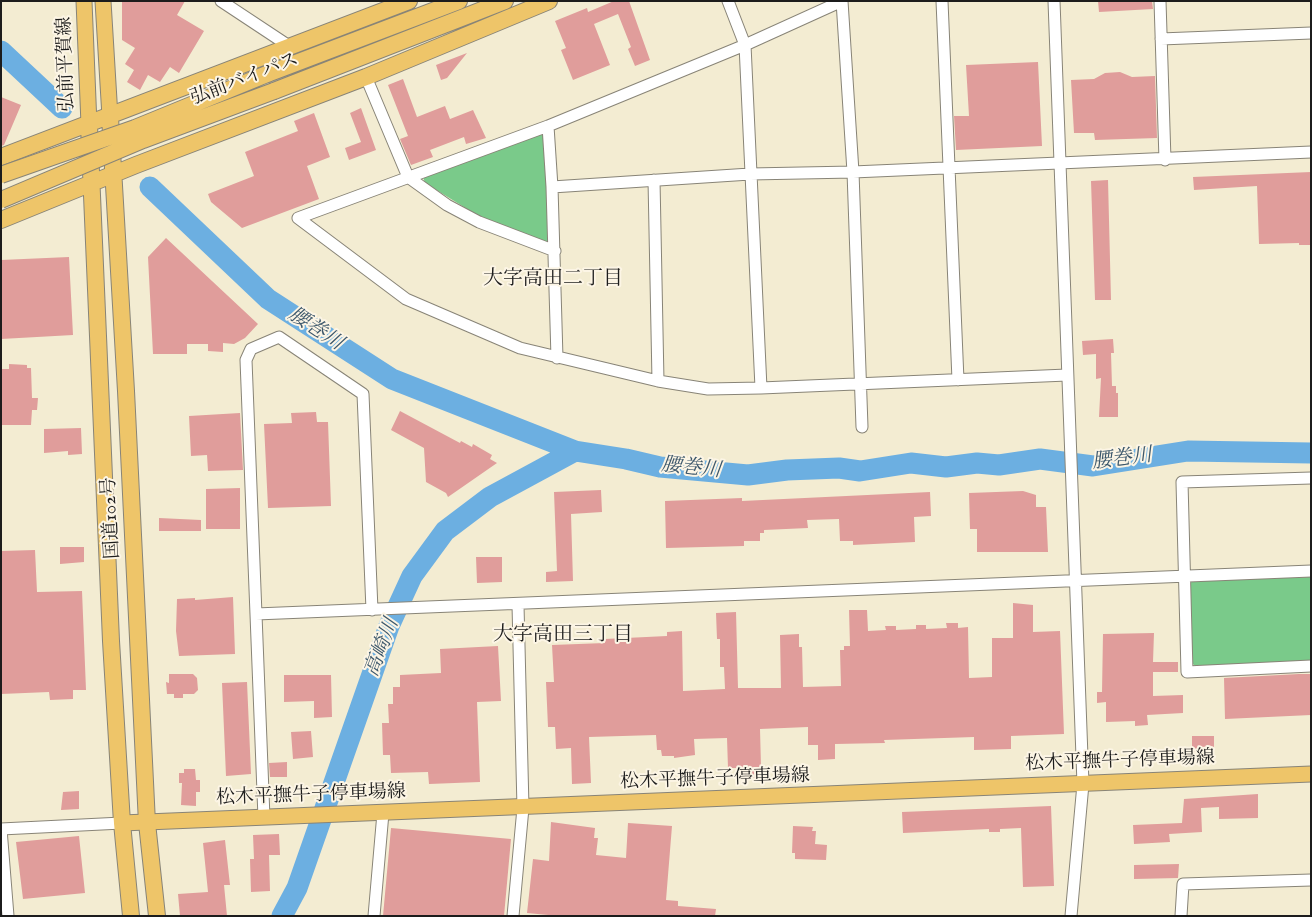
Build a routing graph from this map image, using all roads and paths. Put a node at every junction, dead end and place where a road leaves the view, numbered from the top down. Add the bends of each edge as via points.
1 (84, 1) edge
2 (103, 1) edge
3 (221, 1) edge
4 (409, 1) edge
5 (459, 1) edge
6 (505, 1) edge
7 (550, 1) edge
8 (728, 1) edge
9 (842, 1) edge
10 (942, 1) edge
11 (1054, 1) edge
12 (1160, 1) edge
13 (1311, 33) edge
14 (1161, 39) junction
15 (745, 45) junction
16 (289, 46) junction
17 (366, 77) junction
18 (110, 117) junction
19 (89, 125) junction
20 (548, 126) junction
21 (1311, 152) edge
22 (1, 157) edge
23 (1165, 160) junction
24 (1060, 162) junction
25 (948, 168) junction
26 (853, 172) junction
27 (750, 174) junction
28 (1, 175) edge
29 (113, 175) junction
30 (408, 177) junction
31 (654, 180) junction
32 (92, 184) junction
33 (552, 187) junction
34 (1, 200) edge
35 (1, 220) edge
36 (555, 251) junction
37 (557, 358) junction
38 (1068, 375) junction
39 (958, 380) junction
40 (658, 381) junction
41 (861, 382) junction
42 (760, 388) junction
43 (862, 427) dead end
44 (1311, 478) edge
45 (1311, 571) edge
46 (1184, 576) junction
47 (1074, 582) junction
48 (518, 605) junction
49 (378, 610) junction
50 (256, 614) junction
51 (1311, 666) edge
52 (1311, 774) edge
53 (1083, 784) junction
54 (523, 808) junction
55 (383, 813) junction
56 (264, 818) junction
57 (122, 823) junction
58 (147, 823) junction
59 (1, 829) edge
60 (1311, 880) edge
61 (8, 916) edge
62 (131, 916) edge
63 (157, 916) edge
64 (374, 916) edge
65 (513, 916) edge
66 (1071, 916) edge
67 (1181, 916) edge

1 - 19 main road, 弘前平賀線
2 - 18 main road, 弘前平賀線
3 - 16 street
4 - 16 highway
5 - 28 highway, 弘前バイパス, bridge via 135,128
6 - 34 highway, 弘前バイパス, bridge via 143,140
7 - 17 highway
8 - 15 street
9 - 15 street
9 - 26 street
10 - 25 street
11 - 24 street
12 - 14 street
13 - 14 street
14 - 23 street
15 - 20 street
15 - 27 street
16 - 18 highway
17 - 29 highway
17 - 30 street
18 - 19 highway
18 - 29 highway, 国道102号
19 - 22 highway
19 - 32 highway, 国道102号
20 - 30 street
20 - 33 street
21 - 23 street
23 - 24 street
24 - 25 street
24 - 38 street
25 - 26 street
25 - 39 street
26 - 27 street
26 - 41 street
27 - 31 street
27 - 42 street
29 - 32 highway
29 - 58 highway, 国道102号
30 - 36 street via 447,205 479,222
30 - 37 street via 298,218 406,299 520,348
31 - 33 street
31 - 40 street
32 - 35 highway
32 - 57 highway, 国道102号 via 110,641
33 - 36 street
36 - 37 street
37 - 40 street
38 - 39 street
38 - 47 street
39 - 41 street
40 - 42 street via 708,389
41 - 42 street
41 - 43 street
44 - 46 street via 1182,482
45 - 46 street
46 - 47 street
46 - 51 street via 1186,672
47 - 48 street
47 - 53 street
48 - 49 street
48 - 54 street
49 - 50 street
49 - 50 street via 363,394 279,337 251,349 246,360
50 - 56 street
52 - 53 main road, 松木平撫牛子停車場線
53 - 54 main road, 松木平撫牛子停車場線
53 - 66 street
54 - 55 main road, 松木平撫牛子停車場線
54 - 65 street
55 - 56 main road, 松木平撫牛子停車場線
55 - 64 street
56 - 58 main road, 松木平撫牛子停車場線
57 - 58 main road, 松木平撫牛子停車場線
57 - 59 street
57 - 62 highway, 国道102号
58 - 63 highway, 国道102号
59 - 61 street
60 - 67 street via 1183,884

